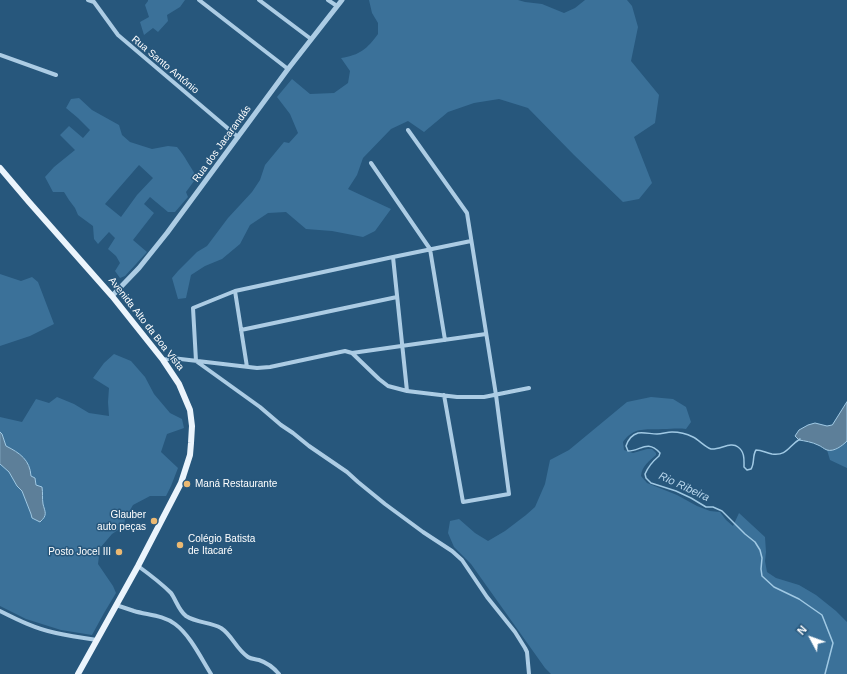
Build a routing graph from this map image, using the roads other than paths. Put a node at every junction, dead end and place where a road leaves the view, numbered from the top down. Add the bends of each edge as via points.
1 (88, 0) edge
2 (199, 0) edge
3 (259, 0) edge
4 (328, 0) edge
5 (342, 0) edge
6 (93, 1) edge
7 (337, 6) junction
8 (312, 38) junction
9 (0, 55) edge
10 (288, 69) junction
11 (56, 75) dead end
12 (408, 130) dead end
13 (238, 137) junction
14 (371, 163) dead end
15 (0, 168) edge
16 (472, 241) junction
17 (430, 249) junction
18 (393, 257) junction
19 (235, 291) junction
20 (112, 296) junction
21 (397, 296) junction
22 (241, 330) junction
23 (486, 334) junction
24 (445, 340) junction
25 (402, 346) junction
26 (352, 353) junction
27 (163, 360) junction
28 (196, 361) junction
29 (247, 367) junction
30 (529, 388) dead end
31 (407, 391) junction
32 (444, 395) junction
33 (496, 395) junction
34 (138, 566) junction
35 (116, 605) junction
36 (0, 611) edge
37 (97, 640) junction
38 (78, 674) edge
39 (211, 674) edge
40 (279, 674) edge
41 (529, 674) edge

1 - 6 street, Rua Santo Antônio
2 - 10 street
3 - 8 street
4 - 7 street
5 - 7 street, Rua dos Jacarandás
6 - 13 street, Rua Santo Antônio via 118,35
7 - 8 street, Rua dos Jacarandás
8 - 10 street, Rua dos Jacarandás
9 - 11 street
10 - 13 street, Rua dos Jacarandás
12 - 16 street via 467,213
13 - 20 street, Rua dos Jacarandás via 167,233
14 - 17 street
15 - 20 main road, Avenida Alto da Boa Vista
16 - 17 street
16 - 23 street
17 - 18 street
17 - 24 street
18 - 19 street
18 - 21 street
19 - 22 street
19 - 28 street via 193,308
20 - 27 main road, Avenida Alto da Boa Vista
21 - 22 street
21 - 25 street
22 - 29 street
23 - 24 street
23 - 33 street
24 - 25 street
25 - 26 street
25 - 31 street
26 - 29 street via 345,351 270,367
26 - 31 street via 378,380 388,386
27 - 28 street via 172,358
27 - 34 main road, Avenida Alto da Boa Vista via 180,384 190,410 190,455 181,483
28 - 29 street
28 - 41 street via 462,560 486,597 525,648
30 - 33 street
31 - 32 street
32 - 33 street
32 - 33 street via 463,502 509,494
34 - 35 main road, Avenida Alto da Boa Vista
34 - 40 street via 173,596 185,615 222,628 248,657 271,665
35 - 37 main road, Avenida Alto da Boa Vista
35 - 39 street via 176,624 194,646
36 - 37 street via 57,634
37 - 38 main road, Avenida Alto da Boa Vista

